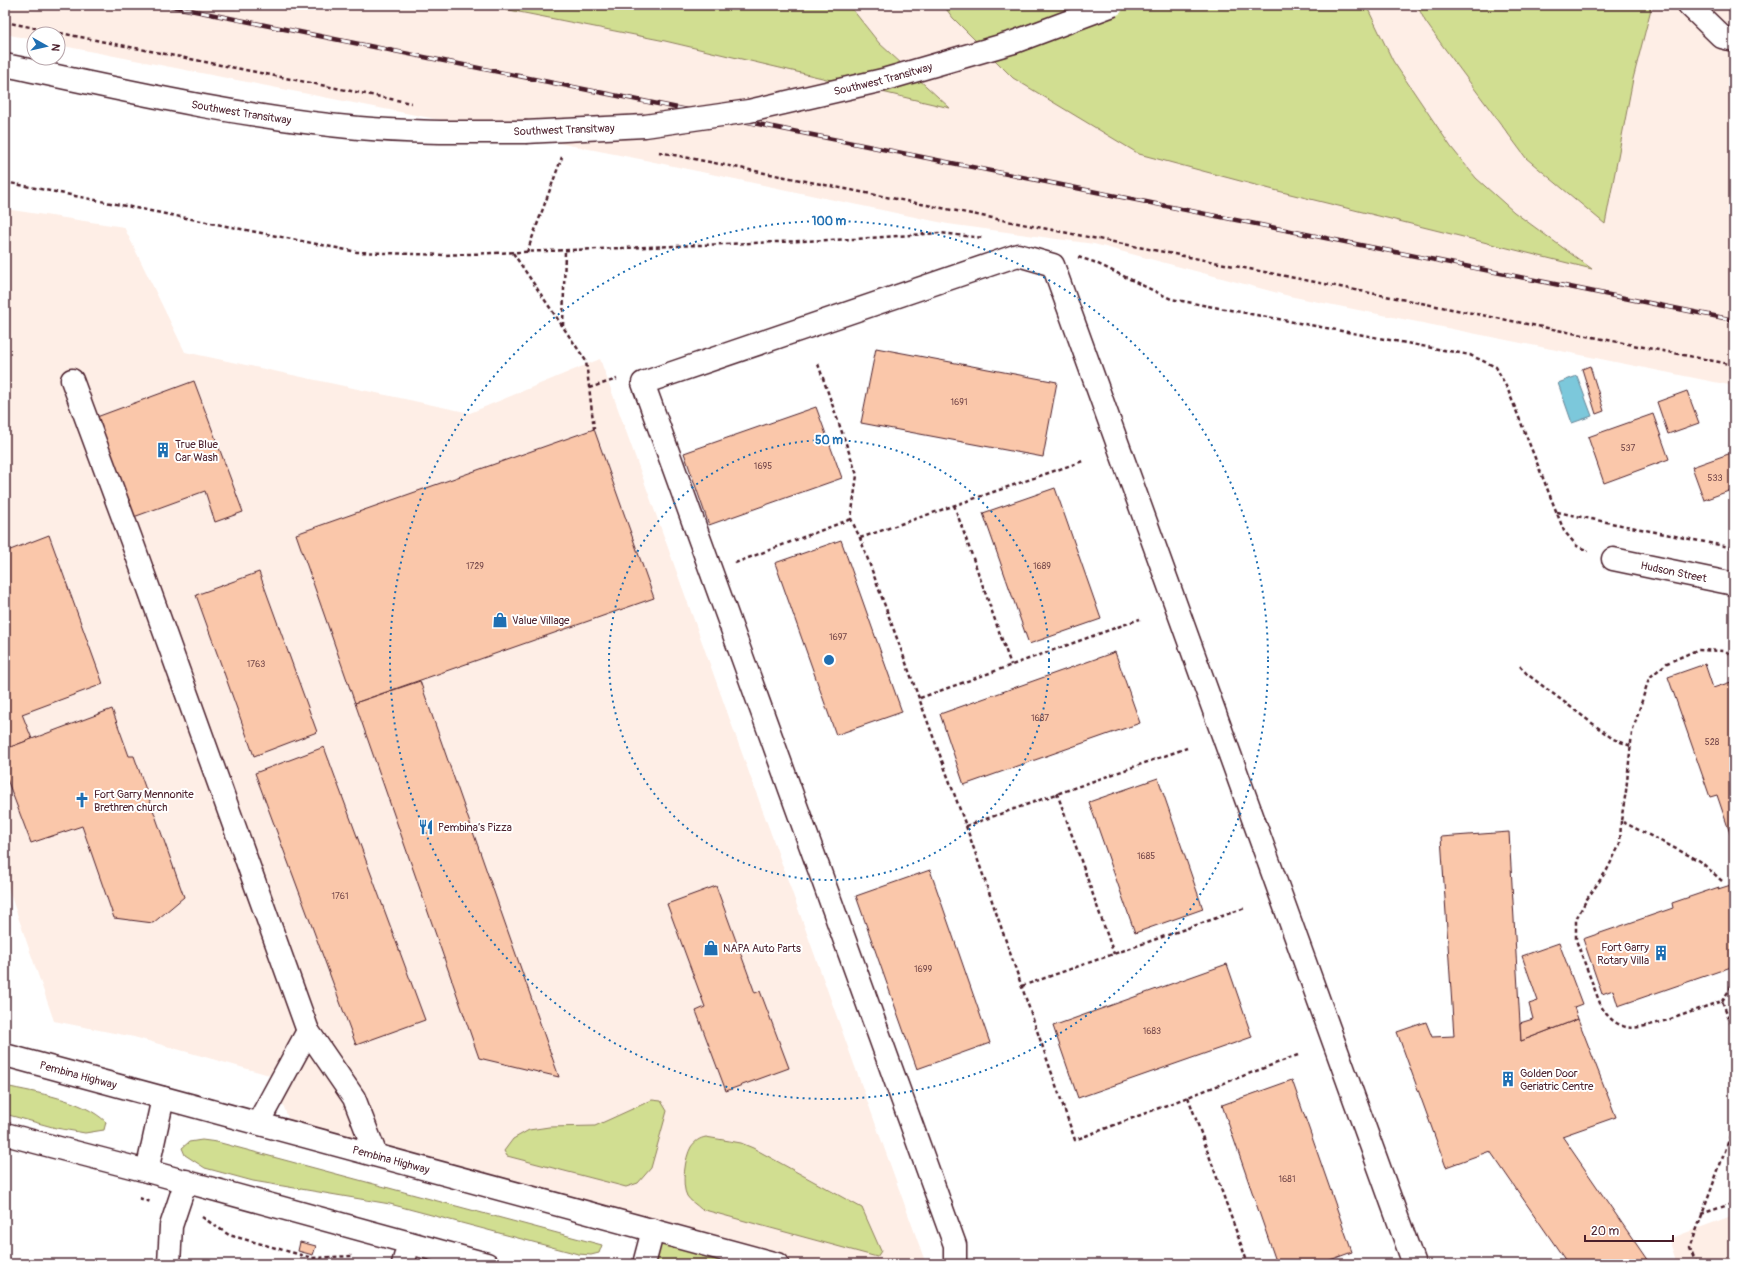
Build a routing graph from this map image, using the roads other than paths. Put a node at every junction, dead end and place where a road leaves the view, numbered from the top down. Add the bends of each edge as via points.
1 (1113, 5) edge
2 (1689, 5) edge
3 (1734, 40) edge
4 (5, 65) edge
5 (72, 380) dead end
6 (1613, 559) dead end
7 (1734, 584) edge
8 (308, 1031) junction
9 (5, 1055) edge
10 (163, 1098) junction
11 (258, 1123) junction
12 (5, 1134) edge
13 (376, 1156) junction
14 (147, 1170) junction
15 (186, 1181) junction
16 (652, 1230) junction
17 (409, 1242) junction
18 (169, 1264) edge
19 (403, 1264) edge
20 (487, 1264) edge
21 (644, 1264) edge
22 (777, 1264) edge
23 (955, 1264) edge
24 (1414, 1264) edge

1 - 4 main road, Southwest Transitway, bridge via 1014,42 883,80 749,111 645,126 525,132 422,132 360,128 297,121 173,101
2 - 3 main road via 1722,37
5 - 8 main road
6 - 7 main road, Hudson Street
8 - 11 main road
8 - 13 main road via 354,1098
9 - 10 main road, Pembina Highway
10 - 11 main road, Pembina Highway
10 - 14 main road
11 - 13 main road, Pembina Highway
12 - 14 main road
13 - 16 main road, Pembina Highway
14 - 15 main road
15 - 17 main road
15 - 18 main road via 171,1226
16 - 21 main road
16 - 22 main road, Pembina Highway
17 - 19 main road
17 - 20 main road
23 - 24 main road via 955,1245 643,382 1018,255 1053,265

